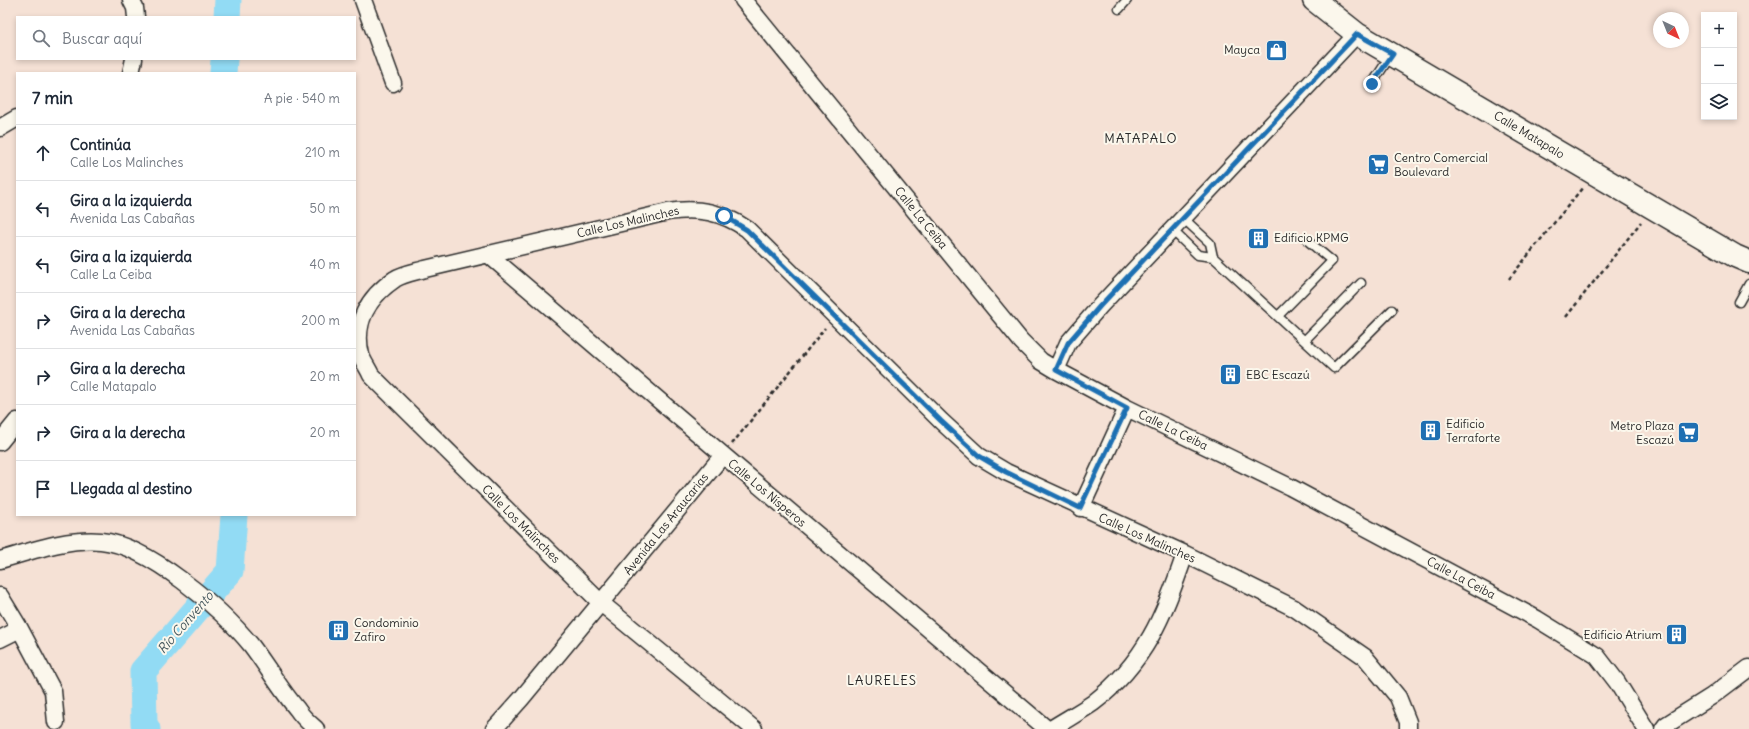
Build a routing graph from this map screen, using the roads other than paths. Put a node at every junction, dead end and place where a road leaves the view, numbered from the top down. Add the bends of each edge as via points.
1 (132, 0) edge
2 (363, 0) edge
3 (743, 0) edge
4 (1127, 0) edge
5 (1314, 0) edge
6 (1119, 9) dead end
7 (136, 16) edge
8 (1357, 34) junction
9 (1393, 54) junction
10 (134, 60) edge
11 (131, 72) edge
12 (393, 84) dead end
13 (1372, 84) dead end
14 (16, 119) edge
15 (0, 128) edge
16 (1183, 218) junction
17 (1172, 230) junction
18 (1308, 240) dead end
19 (489, 254) junction
20 (1213, 257) junction
21 (1749, 262) edge
22 (1361, 283) dead end
23 (1749, 284) edge
24 (1739, 302) dead end
25 (1392, 310) dead end
26 (1278, 316) junction
27 (1305, 340) junction
28 (1056, 370) junction
29 (1127, 408) junction
30 (16, 422) edge
31 (0, 442) edge
32 (723, 455) junction
33 (1080, 508) junction
34 (1185, 554) junction
35 (0, 560) edge
36 (0, 596) edge
37 (601, 603) junction
38 (20, 629) junction
39 (0, 639) edge
40 (1749, 668) edge
41 (56, 722) dead end
42 (302, 723) edge
43 (316, 729) edge
44 (494, 729) edge
45 (754, 729) edge
46 (1046, 729) edge
47 (1052, 729) edge
48 (1408, 729) edge
49 (1646, 729) edge
50 (1663, 729) edge

1 - 7 street
2 - 12 street
3 - 28 street, Calle La Ceiba via 1021,341 1041,361
4 - 6 lane
5 - 8 street, Calle Matapalo
8 - 9 street, Calle Matapalo
8 - 16 street
9 - 13 lane
9 - 21 street, Calle Matapalo
10 - 11 street
14 - 15 street
16 - 17 street
16 - 20 lane via 1210,243
17 - 20 lane via 1198,255
17 - 28 street via 1068,343
18 - 26 lane via 1332,262
19 - 32 street, Calle Los Nísperos
19 - 33 street, Calle Los Malinches via 668,212 696,209 724,216 747,230 979,456
19 - 37 street, Calle Los Malinches via 396,278 377,294 362,316 358,334 361,356 371,374
20 - 26 lane
22 - 27 lane
23 - 24 lane
25 - 27 lane via 1334,368
26 - 27 lane
28 - 29 street, Calle La Ceiba
29 - 33 street
29 - 49 street, Calle La Ceiba via 1290,487 1537,619 1597,656 1617,682
30 - 31 street
32 - 37 street, Avenida Las Araucarias
32 - 46 street, Calle Los Nísperos
33 - 34 street, Calle Los Malinches
34 - 47 street via 1171,595 1153,634 1129,669 1093,702
34 - 48 street, Calle Los Malinches via 1294,608 1365,657 1398,697 1408,722
35 - 42 street via 46,547 100,540 149,559 187,584 250,644
36 - 38 street
37 - 44 street, Avenida Las Araucarias
37 - 45 street, Calle Los Malinches
38 - 39 street
38 - 41 street via 54,691
40 - 50 street
42 - 43 street

